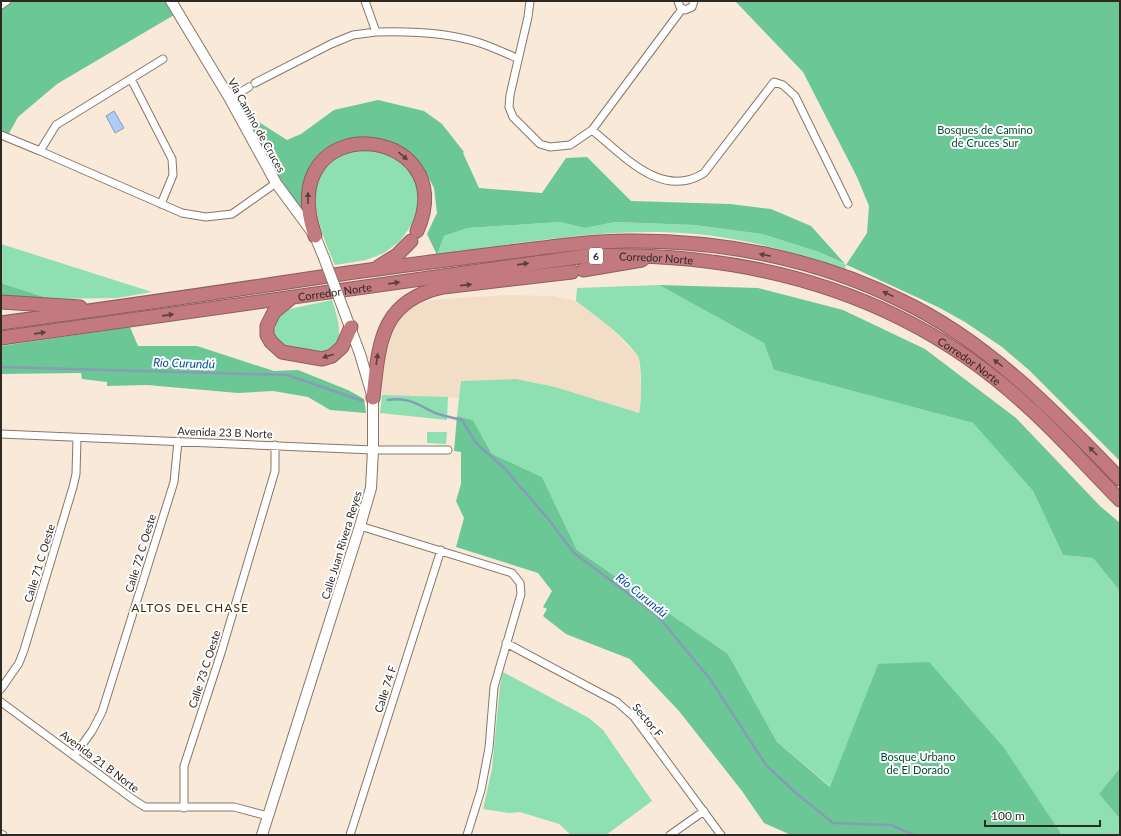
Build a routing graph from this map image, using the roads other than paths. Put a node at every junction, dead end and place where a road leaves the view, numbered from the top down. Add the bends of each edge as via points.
1 (7, 1) edge
2 (171, 1) edge
3 (365, 1) edge
4 (530, 1) edge
5 (678, 1) edge
6 (694, 1) edge
7 (1, 5) edge
8 (682, 9) junction
9 (376, 32) junction
10 (517, 58) junction
11 (163, 59) dead end
12 (131, 79) junction
13 (230, 99) junction
14 (592, 130) junction
15 (1, 135) edge
16 (40, 151) junction
17 (276, 183) junction
18 (161, 204) junction
19 (848, 204) dead end
20 (315, 236) junction
21 (660, 256) junction
22 (324, 258) joint
23 (373, 270) junction
24 (292, 297) junction
25 (1, 302) edge
26 (110, 308) junction
27 (1, 323) edge
28 (351, 327) junction
29 (1, 338) edge
30 (372, 398) junction
31 (1, 434) edge
32 (77, 438) junction
33 (178, 441) junction
34 (275, 445) junction
35 (373, 450) junction
36 (448, 450) dead end
37 (1120, 479) edge
38 (1120, 500) edge
39 (360, 526) junction
40 (440, 550) junction
41 (506, 642) junction
42 (1, 689) edge
43 (1, 702) edge
44 (74, 756) junction
45 (184, 808) junction
46 (704, 811) junction
47 (268, 816) junction
48 (262, 835) edge
49 (350, 835) edge
50 (467, 835) edge
51 (670, 835) edge
52 (721, 835) edge

1 - 7 street
2 - 13 street, Vía Camino de Cruces
3 - 9 street
4 - 10 street
5 - 8 street
6 - 8 street via 690,9
8 - 14 street
9 - 10 street via 405,31 442,35 478,42
9 - 13 street via 353,35 331,44
10 - 14 street via 509,107 513,117 540,144 550,147 570,145
11 - 12 street
12 - 16 street via 56,125
12 - 18 street via 172,159 173,175
13 - 17 street, Vía Camino de Cruces
14 - 19 street via 649,175 675,183 693,180 704,173 774,82 778,83 795,96
15 - 16 street
16 - 18 street
17 - 18 street via 232,214 206,217 182,213
17 - 20 street, Vía Camino de Cruces
20 - 22 street, Vía Camino de Cruces
20 -> 23 highway via 309,217 308,201 311,180 317,168 340,148 361,143 380,144 392,148 403,155 420,175 426,198 414,236 397,255
24 -> 21 highway, Corredor Norte / 6 via 586,256
30 -> 21 highway via 380,342 393,315 404,303 425,291 626,264
21 - 38 highway, Corredor Norte / 6 via 720,262 810,281 849,294 897,316 948,344 1025,403
22 - 28 street, Calle Juan Rivera Reyes, bridge
23 - 26 highway, Corredor Norte / 6
37 -> 23 highway, Corredor Norte / 6 via 1034,392 956,332 904,302 855,280 814,266 726,247 628,241 567,245
28 -> 24 highway via 342,347 332,356 322,358 282,352 271,342 267,335 267,326 274,312
29 -> 24 highway, Corredor Norte / 6
25 - 26 highway
26 - 27 highway, Corredor Norte / 6
28 - 30 street, Calle Juan Rivera Reyes
30 - 35 street, Calle Juan Rivera Reyes
31 - 32 street, Avenida 23 B Norte
32 - 33 street, Avenida 23 B Norte
32 - 42 street, Calle 71 C Oeste via 74,487 22,656
33 - 34 street, Avenida 23 B Norte
33 - 44 street, Calle 72 C Oeste via 174,482 102,712
34 - 35 street, Avenida 23 B Norte
34 - 45 street, Calle 73 C Oeste via 276,472 184,766
35 - 36 street, Avenida 23 B Norte
35 - 39 street, Calle Juan Rivera Reyes via 371,488
39 - 40 street
39 - 47 street, Calle Juan Rivera Reyes
40 - 41 street via 512,573 520,583 521,594
40 - 49 street, Calle 74 F
41 - 46 street, Sector F via 617,702 634,717
41 - 50 street via 494,687 489,748 481,790
43 - 44 street, Avenida 21 B Norte
44 - 45 street, Avenida 21 B Norte via 145,807
45 - 47 street, Avenida 21 B Norte via 234,807
46 - 51 street
46 - 52 street, Sector F
47 - 48 street, Calle Juan Rivera Reyes

